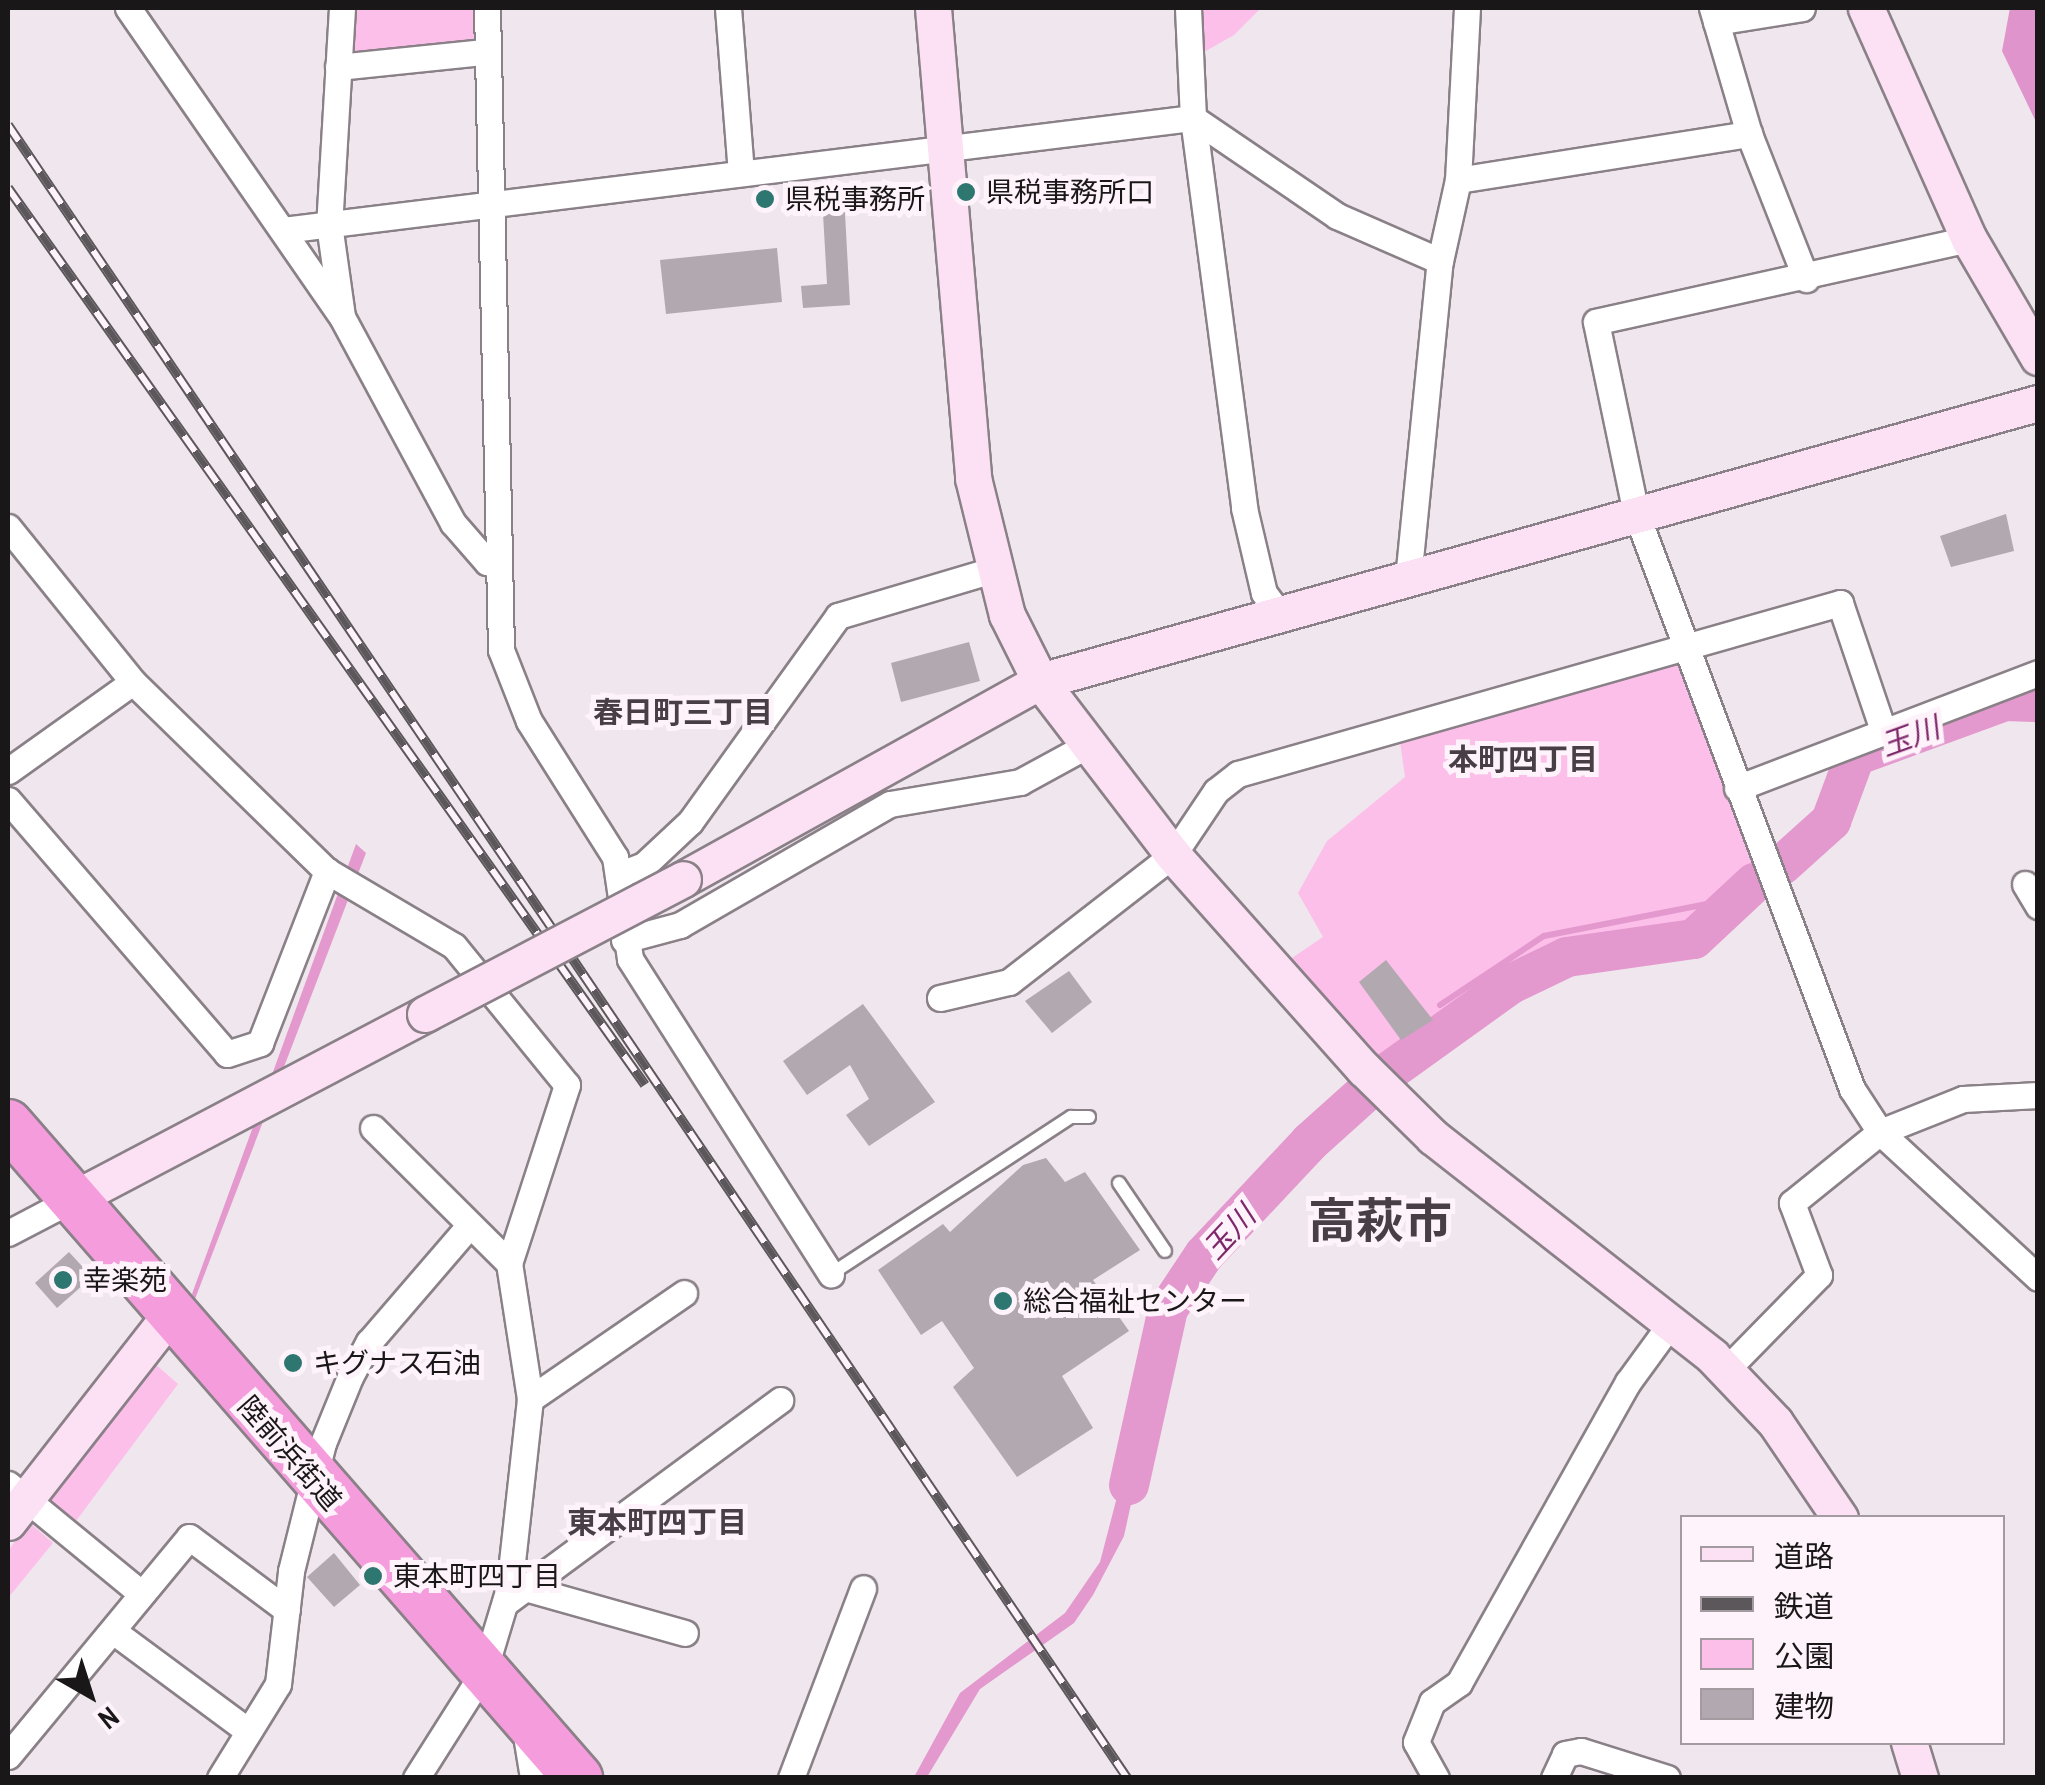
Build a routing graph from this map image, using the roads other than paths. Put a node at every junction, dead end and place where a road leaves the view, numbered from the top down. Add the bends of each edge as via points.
1 (128, 8) edge
2 (342, 8) edge
3 (487, 8) edge
4 (728, 8) edge
5 (933, 8) edge
6 (1188, 8) edge
7 (1467, 8) edge
8 (1802, 8) edge
9 (1866, 8) edge
10 (1714, 15) edge
11 (484, 52) junction
12 (338, 67) junction
13 (1193, 118) junction
14 (1748, 134) junction
15 (945, 146) junction
16 (740, 172) junction
17 (1458, 180) junction
18 (497, 203) junction
19 (329, 224) junction
20 (283, 230) junction
21 (1969, 239) junction
22 (1440, 261) junction
23 (1806, 279) junction
24 (342, 317) junction
25 (2038, 357) edge
26 (2038, 403) edge
27 (1636, 514) junction
28 (8, 527) edge
29 (494, 559) junction
30 (992, 570) junction
31 (1408, 579) junction
32 (1282, 617) junction
33 (1682, 648) junction
34 (2038, 673) edge
35 (1040, 681) junction
36 (134, 682) junction
37 (1883, 730) junction
38 (1088, 746) junction
39 (8, 771) edge
40 (1737, 788) junction
41 (8, 800) edge
42 (1174, 856) junction
43 (327, 870) junction
44 (618, 875) junction
45 (624, 940) junction
46 (940, 998) dead end
47 (2038, 1095) edge
48 (1090, 1116) dead end
49 (8, 1124) edge
50 (374, 1128) dead end
51 (1880, 1132) junction
52 (1118, 1183) dead end
53 (72, 1200) junction
54 (468, 1227) junction
55 (8, 1234) edge
56 (1166, 1251) dead end
57 (509, 1262) junction
58 (831, 1274) joint
59 (2038, 1278) edge
60 (684, 1292) dead end
61 (170, 1314) junction
62 (1671, 1323) junction
63 (1726, 1370) junction
64 (530, 1399) junction
65 (780, 1400) dead end
66 (315, 1484) junction
67 (12, 1503) edge
68 (1838, 1515) edge
69 (864, 1588) dead end
70 (142, 1594) junction
71 (515, 1595) junction
72 (287, 1610) junction
73 (113, 1631) junction
74 (685, 1633) dead end
75 (484, 1671) junction
76 (523, 1714) junction
77 (247, 1730) junction
78 (1910, 1745) edge
79 (8, 1756) edge
80 (220, 1778) edge
81 (416, 1778) edge
82 (533, 1778) edge
83 (578, 1778) edge
84 (792, 1778) edge
85 (1436, 1778) edge
86 (1554, 1778) edge
87 (1667, 1778) edge
88 (1920, 1778) edge

1 - 20 street
2 - 12 street
3 - 11 street
4 - 16 street
5 - 15 street
6 - 13 street
7 - 17 street
8 - 10 street
9 - 21 street
10 - 14 street
11 - 12 street
11 - 18 street
12 - 19 street
13 - 15 street
13 - 22 street via 1336,216
13 - 32 street via 1244,508 1264,592
14 - 17 street
14 - 23 street
15 - 16 street
15 - 30 street via 973,478
16 - 18 street
17 - 22 street
18 - 19 street
18 - 29 street
19 - 20 street
19 - 24 street
20 - 24 street
21 - 23 street
21 - 25 street
22 - 31 street
23 - 27 street via 1596,322
24 - 29 street via 454,523 487,562
26 - 27 street
27 - 31 street
27 - 33 street
28 - 36 street
29 - 44 street via 501,650 513,688 615,857
30 - 35 street
30 - 44 street via 838,616 690,822 644,865
31 - 32 street
32 - 35 street
33 - 37 street via 1840,603
33 - 40 street
33 - 42 street via 1238,774 1216,791
34 - 37 street
35 - 38 street
35 - 53 street, bridge via 682,879
36 - 39 street
36 - 43 street
37 - 40 street
38 - 42 street
38 - 45 street via 1020,782 890,804 680,925
40 - 51 street via 1852,1089
41 - 43 street via 228,1054 260,1043
42 - 46 street via 1009,982
42 - 62 street via 1433,1137
43 - 57 street via 454,946 562,1069 567,1085
44 - 45 street
45 - 58 street
47 - 51 street via 1963,1099
48 - 58 lane via 1071,1117
49 - 53 highway, 陸前浜街道
50 - 54 street
51 - 59 street
51 - 63 street via 1792,1203 1819,1275
52 - 56 lane
53 - 55 street
53 - 61 highway, 陸前浜街道
54 - 57 street
54 - 66 street via 369,1342 323,1443
57 - 64 street
60 - 64 street
61 - 66 highway, 陸前浜街道
61 - 67 street
62 - 63 street
62 - 85 street via 1628,1382 1459,1682 1432,1702 1416,1742
63 - 68 street via 1820,1478
64 - 71 street
65 - 71 street
66 - 72 street
66 - 75 highway, 陸前浜街道
67 - 70 street
69 - 84 street
70 - 72 street via 189,1537
70 - 73 street
71 - 74 street
71 - 75 street
72 - 77 street via 278,1684
73 - 77 street
73 - 79 street
75 - 76 highway, 陸前浜街道
75 - 81 street
76 - 82 street
76 - 83 highway, 陸前浜街道
77 - 80 street
78 - 88 street
86 - 87 street via 1565,1754 1581,1751

